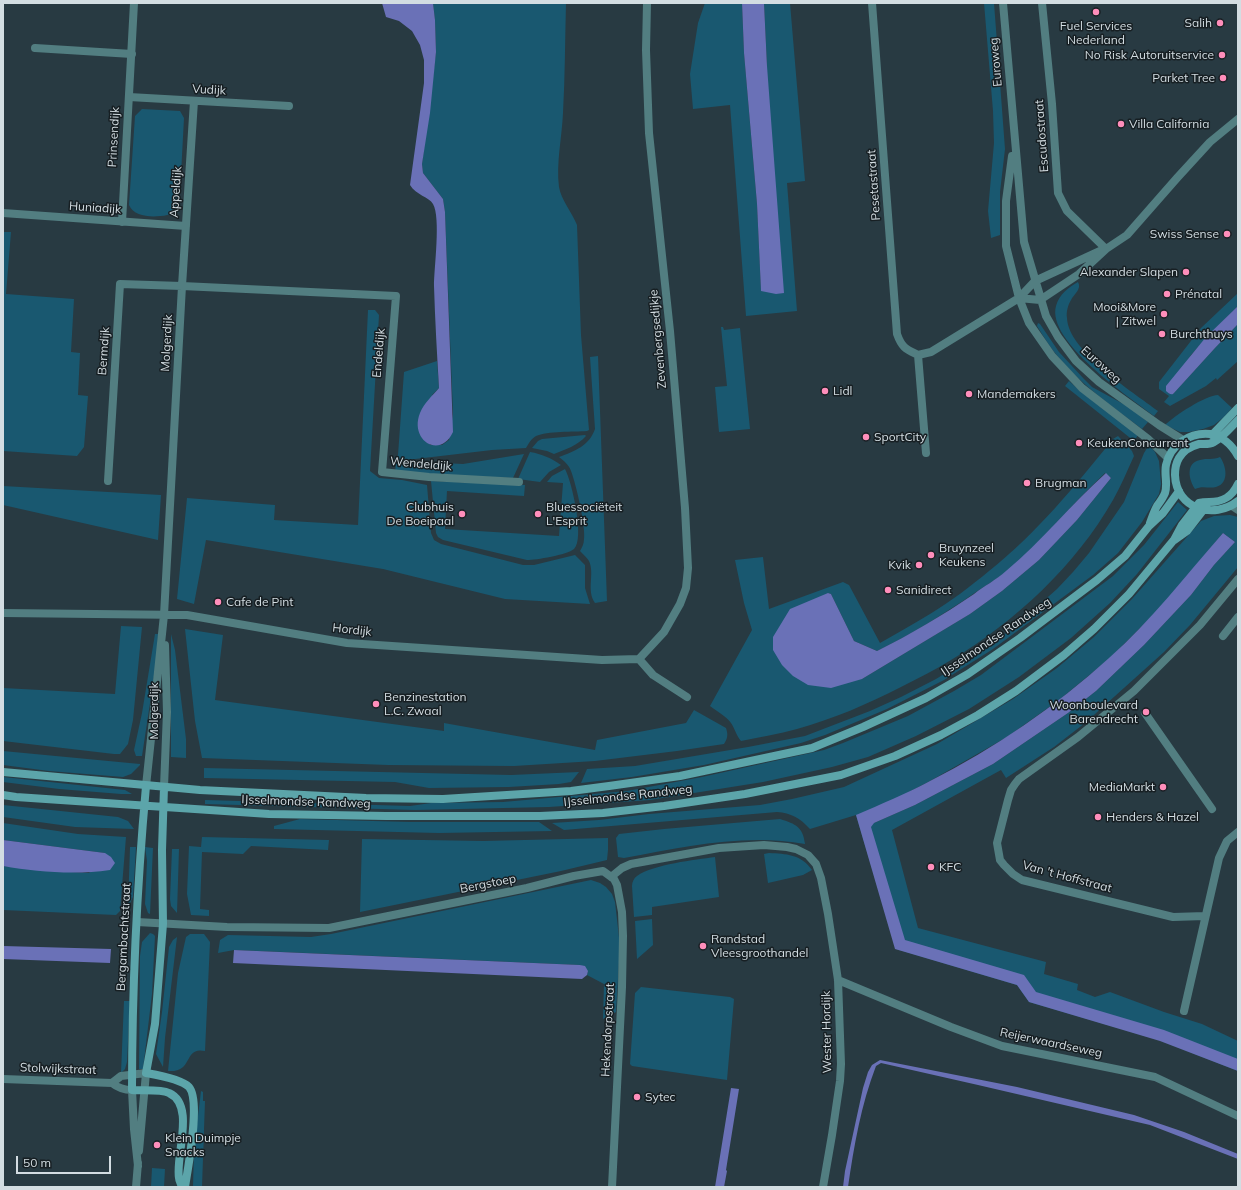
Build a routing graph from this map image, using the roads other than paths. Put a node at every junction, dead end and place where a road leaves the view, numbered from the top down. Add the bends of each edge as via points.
1 (134, 3) edge
2 (647, 3) edge
3 (872, 3) edge
4 (1003, 3) edge
5 (1042, 3) edge
6 (35, 48) dead end
7 (132, 54) junction
8 (129, 97) junction
9 (194, 101) junction
10 (289, 106) dead end
11 (1238, 119) edge
12 (1014, 144) junction
13 (3, 213) edge
14 (122, 222) junction
15 (186, 226) junction
16 (1106, 249) junction
17 (1035, 281) junction
18 (182, 286) junction
19 (1018, 298) junction
20 (1040, 300) junction
21 (918, 355) junction
22 (1238, 408) edge
23 (386, 412) joint
24 (1238, 420) edge
25 (1212, 435) junction
26 (1220, 438) junction
27 (1183, 440) junction
28 (926, 453) dead end
29 (1238, 456) edge
30 (1168, 458) junction
31 (1176, 465) junction
32 (108, 481) dead end
33 (519, 482) dead end
34 (1238, 484) edge
35 (1179, 491) junction
36 (1236, 505) edge
37 (1195, 507) junction
38 (1204, 510) junction
39 (1149, 526) junction
40 (1173, 541) junction
41 (1238, 578) edge
42 (3, 613) edge
43 (164, 615) junction
44 (1238, 617) edge
45 (1223, 636) dead end
46 (639, 659) junction
47 (686, 697) dead end
48 (1145, 713) dead end
49 (3, 772) edge
50 (146, 786) junction
51 (164, 787) junction
52 (3, 795) edge
53 (144, 806) junction
54 (164, 807) junction
55 (1212, 809) dead end
56 (1238, 832) edge
57 (611, 877) junction
58 (1205, 916) junction
59 (137, 922) junction
60 (163, 924) junction
61 (838, 980) junction
62 (1184, 1011) dead end
63 (146, 1073) junction
64 (132, 1074) junction
65 (3, 1079) edge
66 (112, 1083) junction
67 (132, 1090) junction
68 (144, 1091) junction
69 (1238, 1116) edge
70 (138, 1166) junction
71 (136, 1187) edge
72 (182, 1187) edge
73 (185, 1187) edge
74 (612, 1187) edge
75 (823, 1187) edge

1 - 7 street, Prinsendijk
2 - 46 street, Zevenbergsedijkje via 649,133 671,346 688,568 686,588 680,604 664,632
3 - 21 street, Pesetastraat via 897,334 905,349
4 - 12 street, Euroweg
5 - 16 street, Escudostraat via 1058,193 1067,211
6 - 7 street
7 - 8 street, Prinsendijk
8 - 9 street, Vudijk
8 - 14 street, Prinsendijk
9 - 10 street, Vudijk
9 - 15 street, Appeldijk
11 - 16 street via 1206,146 1127,235
12 - 17 street, Euroweg via 1024,242
12 - 19 street, Euroweg via 1006,201 1006,246
13 - 14 street, Huniadijk
14 - 15 street, Huniadijk
15 - 18 street, Appeldijk
16 - 17 street
16 - 20 street via 1079,274
17 - 19 street
17 - 20 street, Euroweg
18 - 23 street, Endeldijk via 396,296
18 - 32 street, Bermdijk via 120,284
18 - 43 street, Molgerdijk
19 - 20 street
19 - 21 street via 931,352
19 - 30 street, Euroweg via 1029,322 1052,356 1082,388 1148,439
20 - 27 street, Euroweg via 1058,337 1076,361 1099,382
21 - 28 street
22 - 25 main road
23 - 33 street, Wendeldijk via 382,472
24 - 26 main road
25 - 26 main road
25 - 27 main road via 1198,435
26 - 29 main road via 1230,444
26 - 31 main road via 1212,444 1199,444 1187,449
27 - 30 main road
30 - 31 main road
30 - 39 main road, IJsselmondse Randweg via 1166,488
31 - 35 main road via 1175,480
34 - 37 main road via 1229,497 1221,501 1203,502
35 - 37 main road via 1184,499
35 - 39 main road, IJsselmondse Randweg via 1163,513
36 - 38 main road via 1215,511
37 - 38 main road
37 - 40 main road, IJsselmondse Randweg
38 - 40 main road, IJsselmondse Randweg via 1187,531
39 - 51 main road, IJsselmondse Randweg via 1125,556 1097,580 968,674 926,698 812,748 680,776 571,791 451,798 366,798
40 - 54 main road, IJsselmondse Randweg via 1129,594 1094,629 1016,691 941,735 895,756 841,775 745,794 664,806 603,813 540,816 277,814
41 - 58 street, Van 't Hoffstraat via 1200,626 1134,691 1078,737 1019,779 1011,790 997,843 999,856 1004,865 1022,880 1174,917
42 - 43 street, Hordijk
43 - 46 street, Hordijk via 187,615 347,643 602,660
43 - 50 street, Molgerdijk
43 - 51 street, Molgerdijk via 167,712
44 - 45 street
46 - 47 street via 653,675
48 - 55 street
49 - 50 main road, IJsselmondse Randweg
50 - 51 main road, IJsselmondse Randweg
50 - 53 main road, Bergambachtstraat
51 - 54 main road, Molgerdijk
52 - 53 main road, IJsselmondse Randweg
53 - 54 main road, IJsselmondse Randweg
53 - 59 main road, Bergambachtstraat
54 - 60 main road, Bergambachtstraat
56 - 58 street via 1227,841 1219,858
57 - 60 street, Bergstoep via 604,871 574,876 527,888 328,928
57 - 61 street, Wester Hordijk via 631,864 719,848 764,845 796,849 808,855 816,864 821,878
57 - 74 street, Hekendorpstraat via 619,890 623,936
58 - 62 street
59 - 60 street, Bergstoep
59 - 64 main road, Bergambachtstraat
60 - 63 main road, Bergambachtstraat via 155,1024
61 - 69 street, Reijerwaardseweg via 1002,1046 1155,1077
61 - 75 street, Wester Hordijk via 840,1081
63 - 64 street, Stolwijkstraat
63 - 68 street, Bergambachtstraat
63 - 73 main road via 180,1081 193,1093 194,1116
64 - 66 street, Stolwijkstraat via 121,1076
64 - 67 main road, Bergambachtstraat
65 - 66 street, Stolwijkstraat
66 - 67 street, Stolwijkstraat via 117,1087
67 - 68 main road
67 - 70 street, Bergambachtstraat
68 - 70 street, Bergambachtstraat
68 - 72 main road via 169,1093 180,1104 183,1117 178,1177
70 - 71 street, Bergambachtstraat

